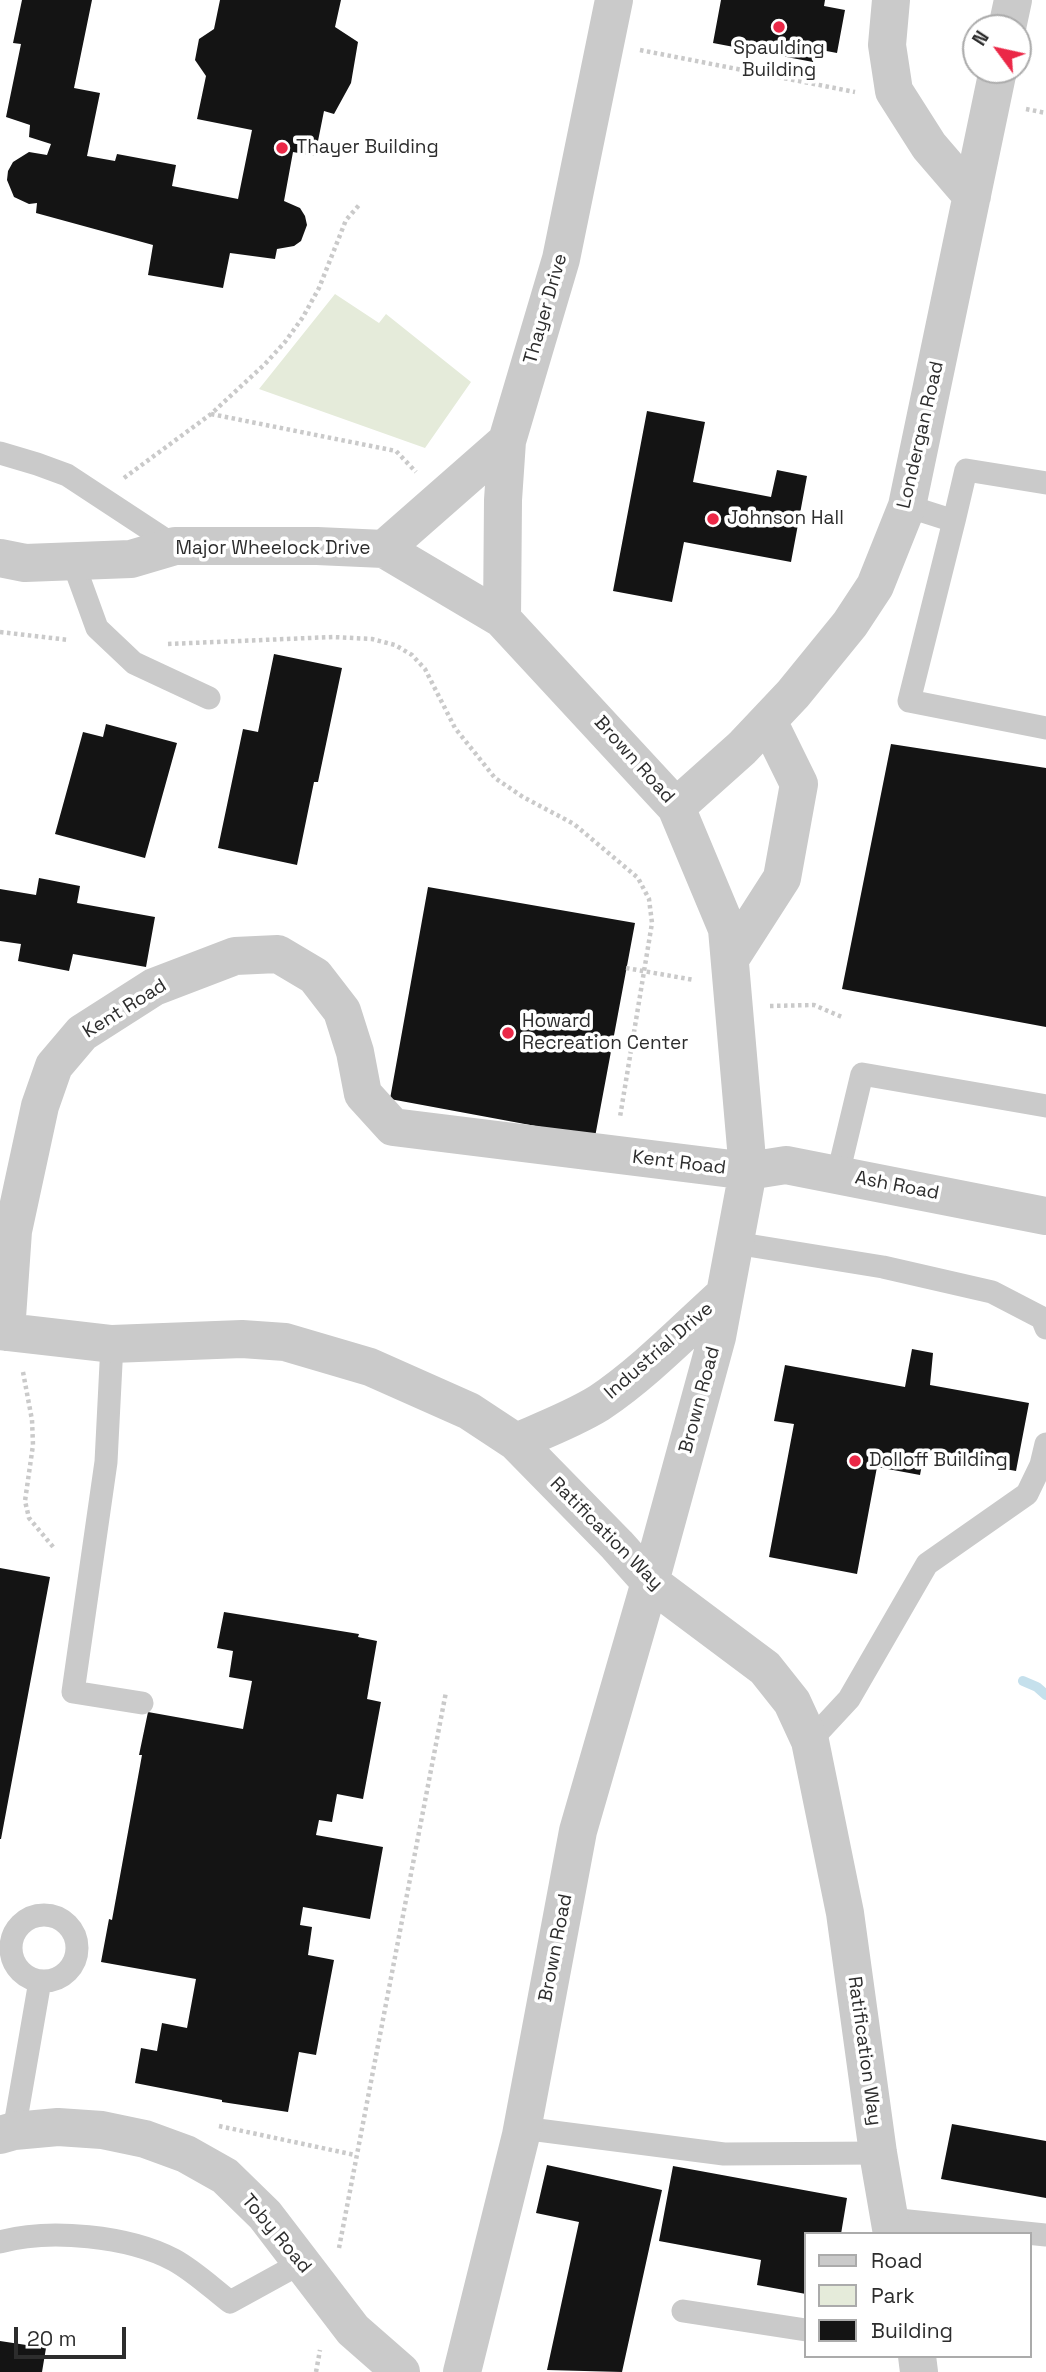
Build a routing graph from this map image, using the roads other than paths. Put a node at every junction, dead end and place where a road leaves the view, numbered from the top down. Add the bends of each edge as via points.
1 (614, 0) edge
2 (891, 0) edge
3 (995, 84) edge
4 (972, 197) junction
5 (507, 442) junction
6 (0, 453) edge
7 (1046, 483) edge
8 (907, 506) junction
9 (954, 521) junction
10 (175, 546) junction
11 (384, 549) junction
12 (0, 558) edge
13 (73, 562) junction
14 (502, 620) junction
15 (209, 698) dead end
16 (768, 721) junction
17 (1046, 728) edge
18 (676, 807) junction
19 (718, 970) junction
20 (1046, 1106) edge
21 (748, 1171) junction
22 (838, 1174) junction
23 (1046, 1216) edge
24 (735, 1242) junction
25 (725, 1294) junction
26 (1046, 1328) edge
27 (3, 1331) edge
28 (112, 1344) junction
29 (516, 1442) junction
30 (1046, 1444) edge
31 (650, 1583) junction
32 (142, 1703) dead end
33 (810, 1741) junction
34 (40, 1981) dead end
35 (522, 2128) junction
36 (7, 2133) edge
37 (878, 2153) junction
38 (891, 2226) edge
39 (994, 2232) edge
40 (0, 2242) edge
41 (300, 2263) junction
42 (683, 2311) dead end
43 (804, 2330) edge
44 (401, 2372) edge
45 (462, 2372) edge

1 - 5 street, Thayer Drive via 561,259
2 - 4 street via 887,46 894,90 929,146
3 - 4 street, Londergan Road
4 - 8 street, Londergan Road
5 - 11 street, Major Wheelock Drive
5 - 14 street, Thayer Drive
6 - 10 lane via 67,475
7 - 9 lane via 966,470
8 - 9 lane
8 - 16 street, Londergan Road via 875,586 850,624
9 - 17 lane via 909,701
10 - 11 street, Major Wheelock Drive
10 - 13 street, Major Wheelock Drive via 131,559
11 - 14 street, Brown Road
12 - 13 street, Major Wheelock Drive via 25,563
13 - 15 lane via 97,628 134,663
14 - 18 street, Brown Road
16 - 18 street, Londergan Road
16 - 19 street via 799,783 782,878
18 - 19 street, Brown Road via 727,929
19 - 21 street, Brown Road
20 - 22 lane via 862,1074
21 - 22 street, Ash Road via 786,1165
21 - 24 street, Brown Road
21 - 27 street, Kent Road via 393,1127 363,1094 342,1011 315,976 278,954 235,956 154,987 82,1033 54,1066 40,1106 13,1231
22 - 23 street, Ash Road
24 - 25 street, Brown Road
24 - 26 lane via 883,1267 992,1292 1042,1318
25 - 29 street, Industrial Drive via 617,1390 578,1415
25 - 31 street, Brown Road
27 - 28 street, Ratification Way
28 - 29 street, Ratification Way via 285,1342 370,1367 469,1411
28 - 32 lane via 106,1462 73,1692
29 - 31 street, Ratification Way
30 - 33 lane via 1027,1494 928,1564 849,1699
31 - 33 street, Ratification Way via 765,1668 792,1702
31 - 35 street, Brown Road via 578,1831
33 - 37 street, Ratification Way via 845,1913
34 - 36 lane
35 - 37 lane via 724,2154
35 - 45 street, Brown Road
36 - 41 street, Toby Road via 58,2127 102,2130 186,2154 225,2176 265,2216
37 - 38 street, Ratification Way
38 - 39 lane
40 - 41 lane via 68,2235 125,2242 174,2260 230,2302
41 - 44 street, Toby Road via 353,2330
42 - 43 lane

